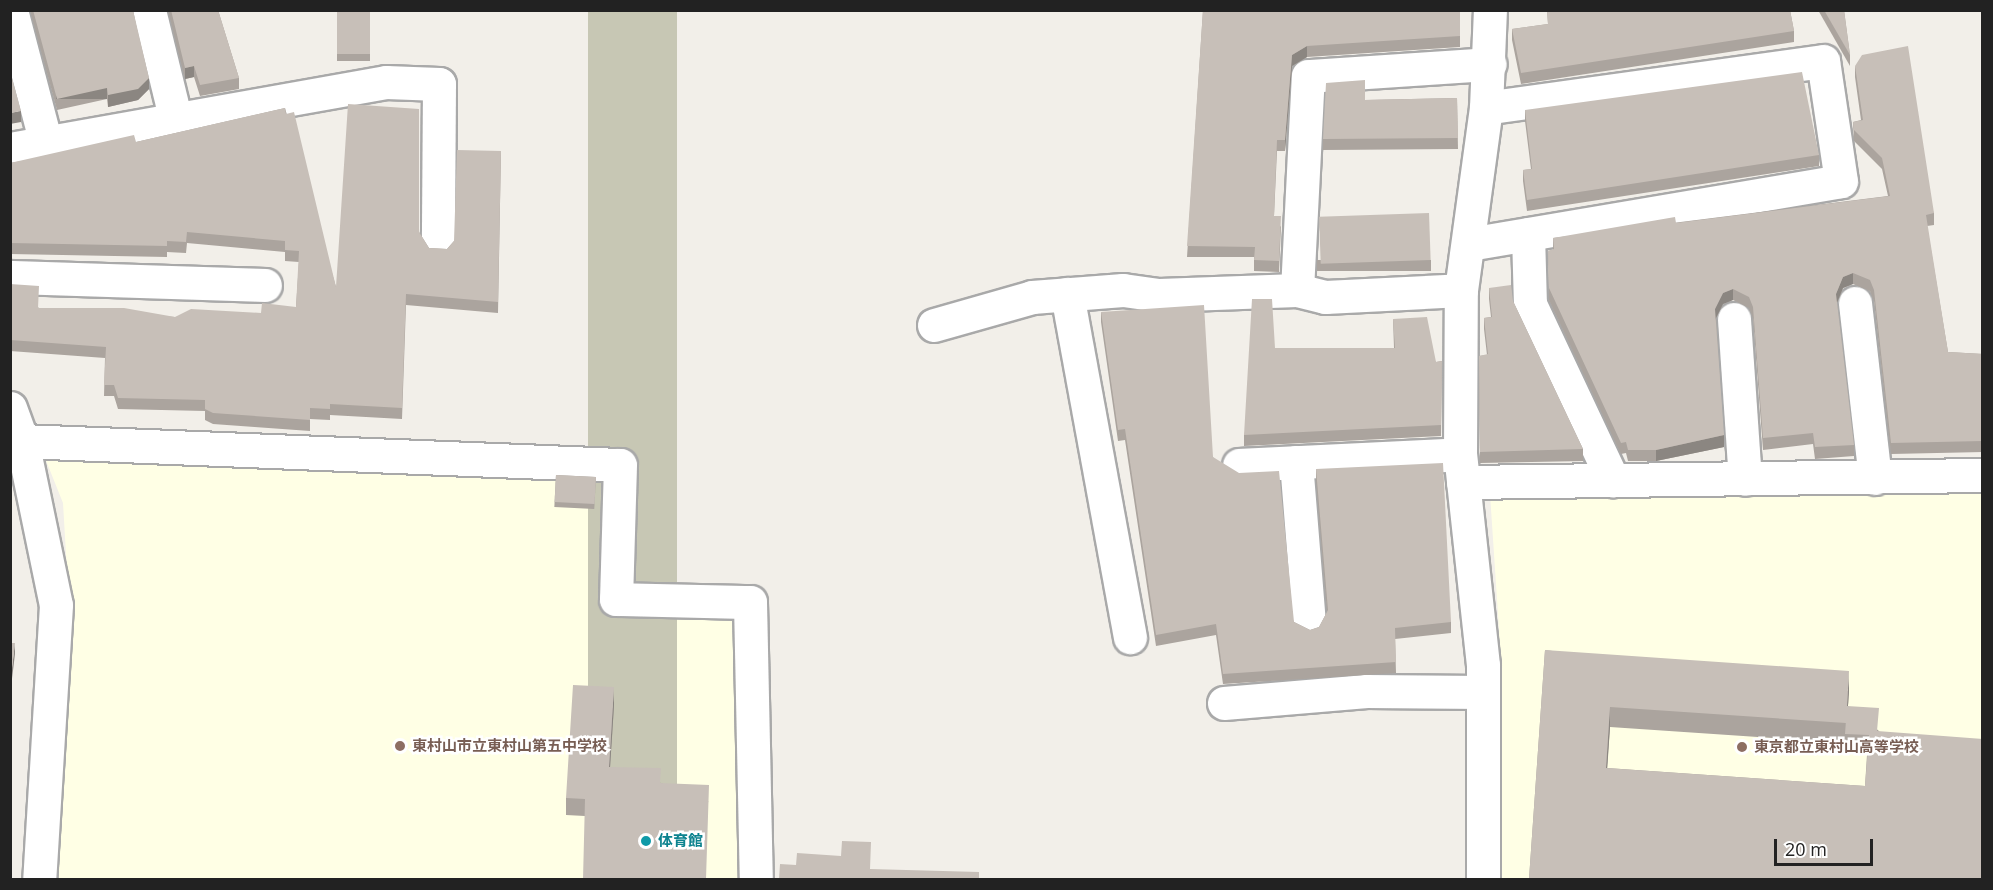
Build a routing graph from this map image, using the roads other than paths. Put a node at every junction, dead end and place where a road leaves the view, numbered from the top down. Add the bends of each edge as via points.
1 (11, 10) edge
2 (148, 10) edge
3 (1490, 10) edge
4 (1490, 64) junction
5 (1486, 108) junction
6 (176, 121) junction
7 (45, 143) junction
8 (10, 149) edge
9 (1528, 234) junction
10 (438, 243) dead end
11 (1469, 244) junction
12 (10, 276) edge
13 (265, 285) dead end
14 (1297, 290) junction
15 (1461, 290) junction
16 (1067, 294) junction
17 (1855, 303) dead end
18 (1734, 319) dead end
19 (933, 325) dead end
20 (10, 408) edge
21 (22, 441) junction
22 (1296, 462) junction
23 (1239, 465) dead end
24 (1461, 468) junction
25 (1983, 475) edge
26 (1875, 478) junction
27 (1745, 479) junction
28 (1613, 480) junction
29 (1309, 622) dead end
30 (1130, 637) dead end
31 (1483, 692) junction
32 (1224, 703) dead end
33 (39, 879) edge
34 (756, 879) edge
35 (1483, 879) edge

1 - 7 street
2 - 6 street
3 - 4 street
4 - 5 street
4 - 14 street via 1308,76
5 - 9 street via 1823,61 1840,181
5 - 11 street
6 - 7 street
6 - 10 street via 386,82 439,84
7 - 8 street
9 - 11 street
9 - 28 street via 1530,304
11 - 15 street
12 - 13 street
14 - 15 street via 1325,297
14 - 16 street
15 - 24 street
16 - 19 street via 1032,297
16 - 30 street
17 - 26 street
18 - 27 street
20 - 21 street
21 - 33 street via 56,605
21 - 34 street via 620,465 616,599 750,602
22 - 23 street
22 - 24 street
22 - 29 street
24 - 28 street
24 - 31 street
25 - 26 street
26 - 27 street
27 - 28 street
31 - 32 street via 1366,691
31 - 35 street

